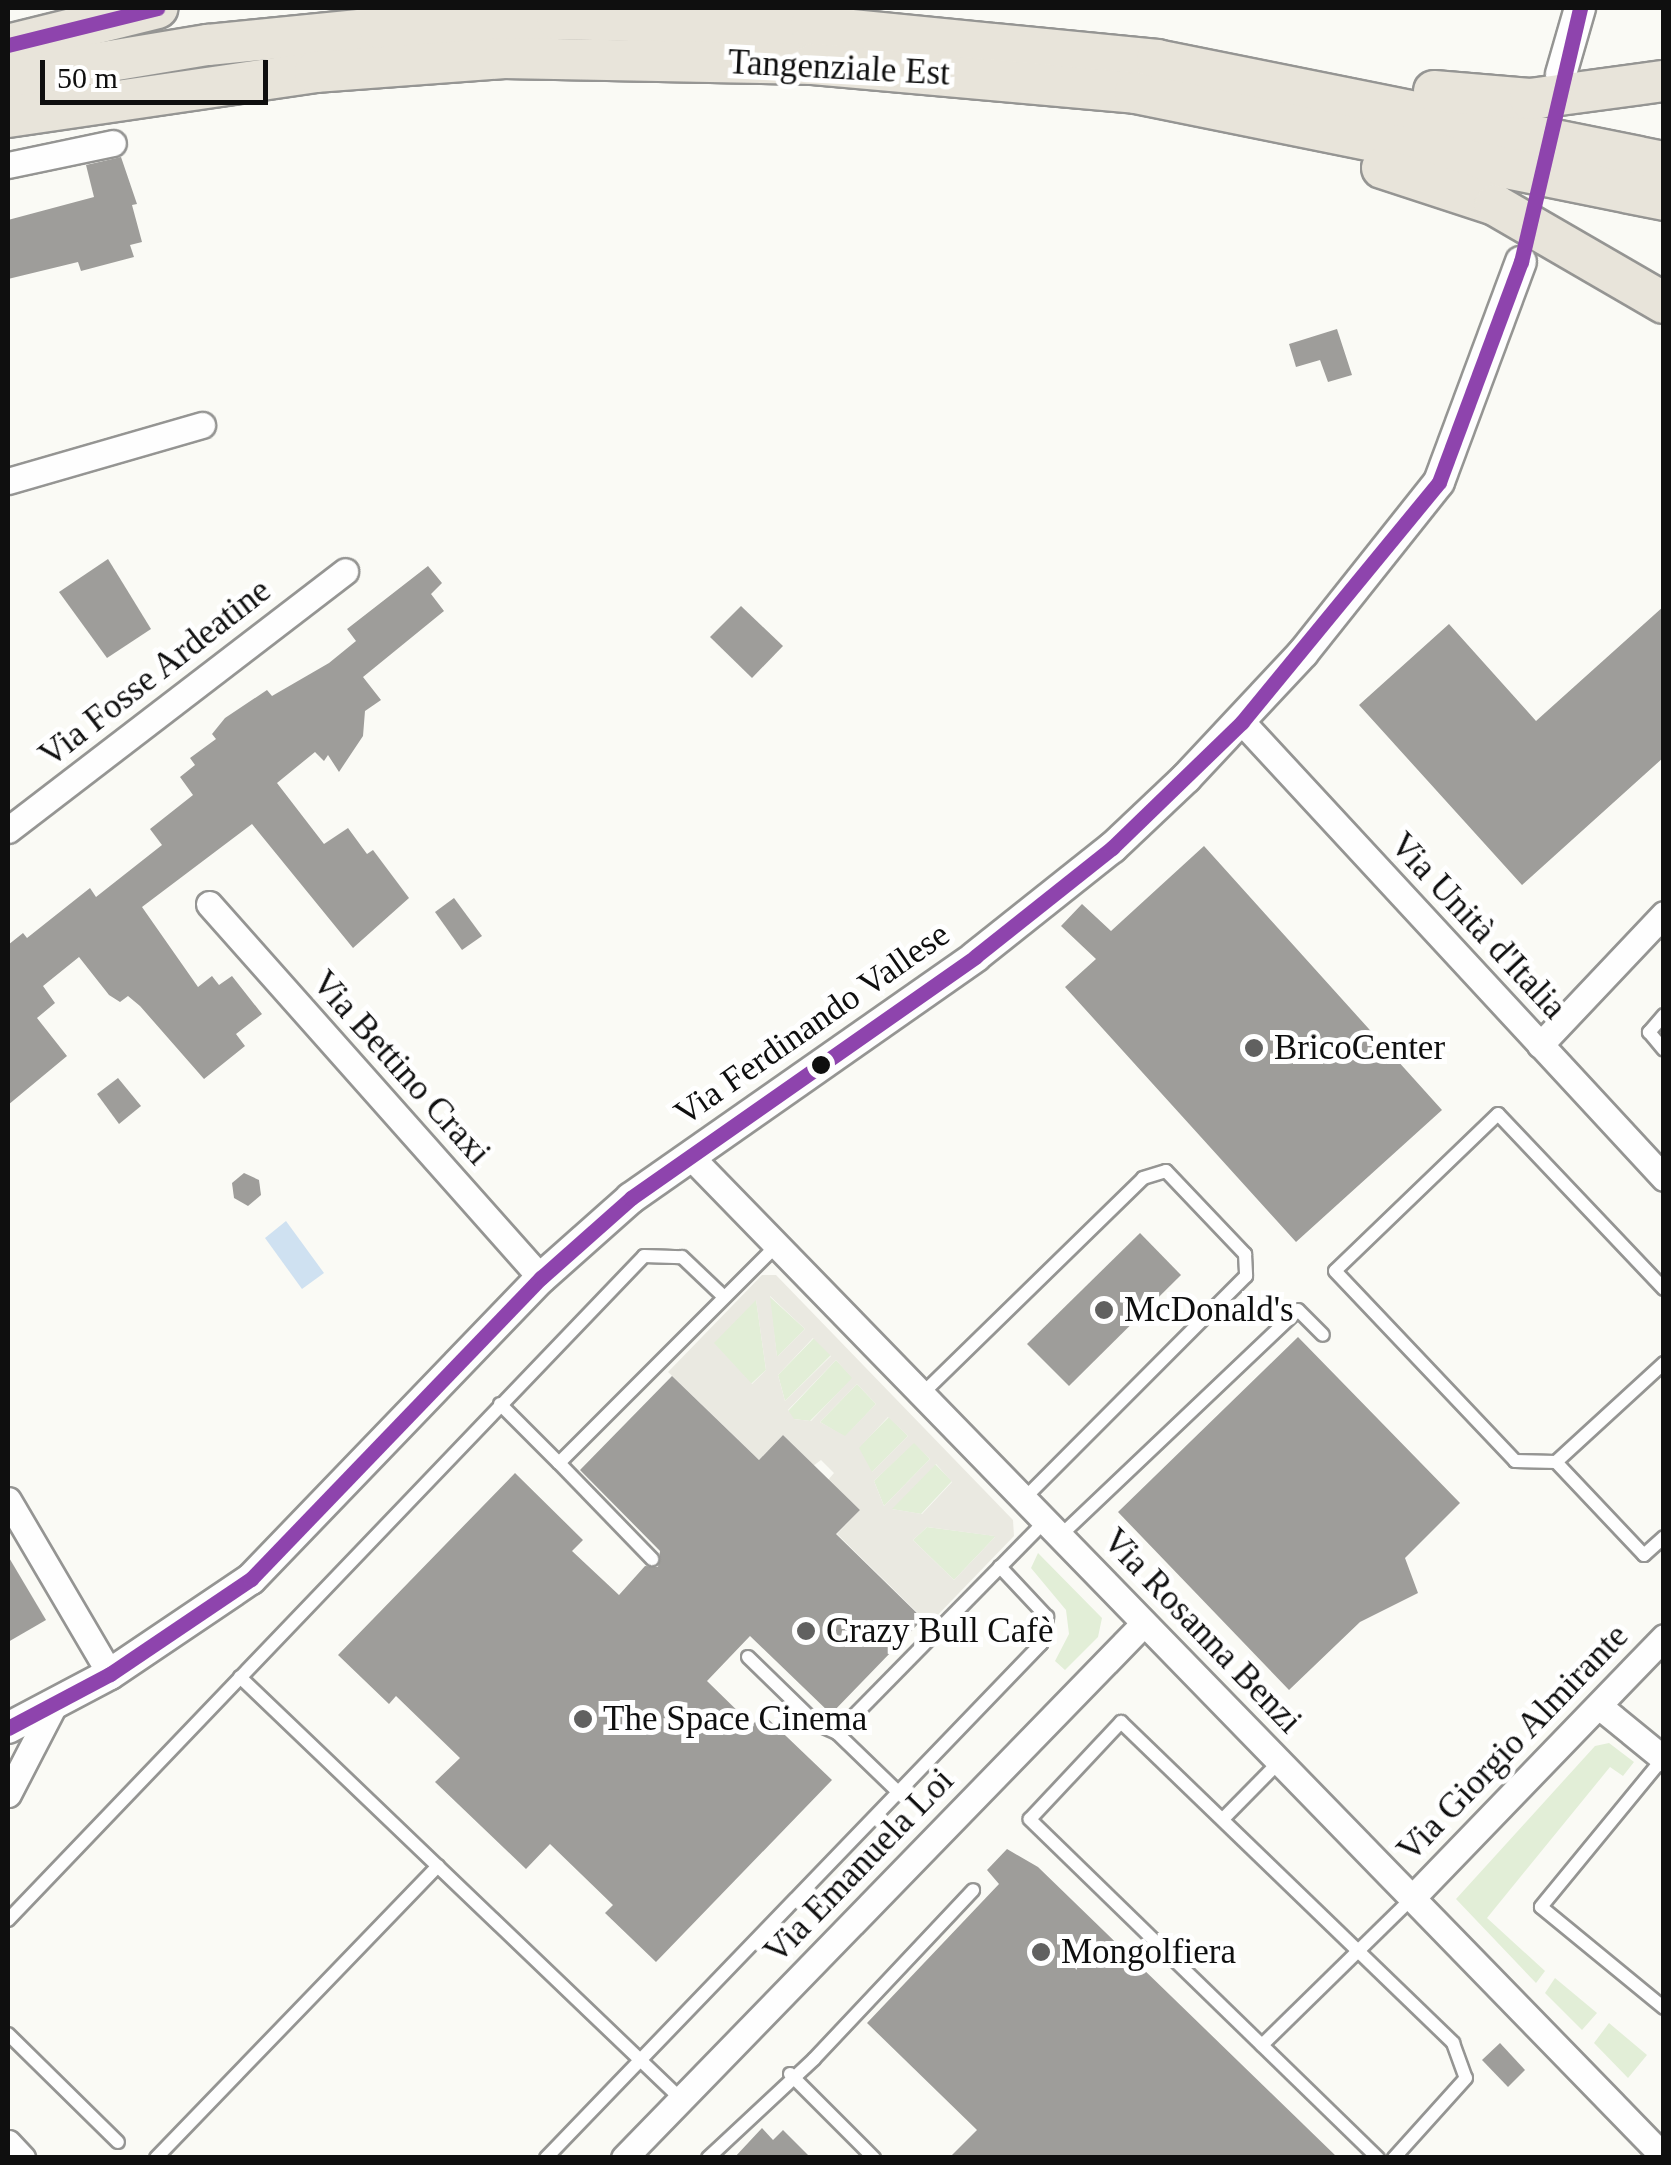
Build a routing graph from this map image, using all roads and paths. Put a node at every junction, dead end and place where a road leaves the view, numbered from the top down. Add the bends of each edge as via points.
1 (158, 8) edge
2 (1580, 8) edge
3 (8, 45) edge
4 (1562, 74) dead end
5 (1146, 77) junction
6 (8, 78) edge
7 (1664, 82) edge
8 (8, 117) edge
9 (113, 143) dead end
10 (1664, 162) edge
11 (8, 165) edge
12 (1664, 200) edge
13 (1521, 262) dead end
14 (1664, 304) edge
15 (202, 425) dead end
16 (8, 482) edge
17 (344, 571) dead end
18 (1242, 722) junction
19 (8, 830) edge
20 (208, 904) dead end
21 (1664, 914) edge
22 (1664, 1015) edge
23 (1540, 1045) junction
24 (1664, 1050) edge
25 (689, 1155) junction
26 (1664, 1178) edge
27 (777, 1244) junction
28 (541, 1278) junction
29 (1664, 1289) edge
30 (722, 1294) junction
31 (1323, 1336) dead end
32 (1664, 1363) edge
33 (922, 1394) junction
34 (500, 1404) junction
35 (560, 1462) junction
36 (1556, 1462) junction
37 (1024, 1499) junction
38 (8, 1500) edge
39 (1052, 1528) junction
40 (1664, 1537) edge
41 (652, 1559) dead end
42 (1000, 1567) junction
43 (1144, 1623) junction
44 (1664, 1637) edge
45 (748, 1657) dead end
46 (110, 1674) junction
47 (240, 1678) junction
48 (1599, 1706) junction
49 (53, 1708) junction
50 (8, 1728) edge
51 (838, 1733) junction
52 (1663, 1758) edge
53 (1280, 1762) junction
54 (896, 1790) junction
55 (8, 1794) edge
56 (1224, 1819) junction
57 (438, 1866) junction
58 (973, 1890) dead end
59 (1413, 1897) junction
60 (8, 1920) edge
61 (1357, 1948) junction
62 (1664, 2008) edge
63 (8, 2034) edge
64 (1262, 2045) junction
65 (642, 2060) junction
66 (790, 2074) junction
67 (681, 2099) junction
68 (118, 2142) dead end
69 (8, 2144) edge
70 (1664, 2156) edge
71 (22, 2158) edge
72 (156, 2158) edge
73 (546, 2158) edge
74 (624, 2158) edge
75 (708, 2158) edge
76 (874, 2158) edge
77 (1378, 2158) edge
78 (1394, 2158) edge

1 - 3 highway
2 - 4 street
5 - 6 highway, Tangenziale Est via 810,26 557,20 208,45
5 - 7 highway via 1241,60 1476,97 1596,93
5 - 8 highway, Tangenziale Est via 504,58 314,72
5 - 10 highway, Tangenziale Est
5 - 12 highway, Tangenziale Est
5 - 14 highway via 1166,113 1431,180 1494,205
9 - 11 street
13 - 18 street, Via Ferdinando Vallese via 1484,376 1439,482
15 - 16 street
17 - 19 street, Via Fosse Ardeatine
18 - 23 street, Via Unità d'Italia
18 - 25 street, Via Ferdinando Vallese via 1112,848 976,956
20 - 28 street, Via Bettino Craxi
21 - 23 street
22 - 24 lane via 1649,1032
23 - 26 street, Via Unità d'Italia
25 - 27 street, Via Rosanna Benzi
25 - 28 street, Via Ferdinando Vallese
27 - 30 lane
27 - 33 street, Via Rosanna Benzi
28 - 46 street, Via Ferdinando Vallese via 251,1579
29 - 36 lane via 1498,1114 1335,1270 1515,1462
30 - 34 lane via 682,1257 644,1256
30 - 35 lane
31 - 39 lane via 1298,1310
32 - 36 lane
33 - 37 street, Via Rosanna Benzi
33 - 37 lane via 1144,1178 1166,1171 1245,1254 1246,1276
34 - 35 lane
34 - 47 lane
35 - 41 lane
36 - 40 lane via 1644,1555
37 - 39 street, Via Rosanna Benzi
38 - 46 street
39 - 42 lane
39 - 43 street, Via Rosanna Benzi
42 - 51 lane
42 - 54 lane via 1039,1603 1048,1630
43 - 53 street, Via Rosanna Benzi
43 - 67 street, Via Emanuela Loi
44 - 48 street, Via Giorgio Almirante
45 - 51 lane via 817,1724
46 - 49 street, Via Ferdinando Vallese
47 - 57 lane
47 - 60 lane
48 - 52 street
48 - 59 street, Via Giorgio Almirante
49 - 50 street, Via Ferdinando Vallese
49 - 55 street
51 - 54 lane
52 - 62 lane via 1541,1908
53 - 56 lane
53 - 59 street, Via Rosanna Benzi
54 - 65 lane
56 - 61 lane
56 - 64 lane via 1121,1722 1030,1819
57 - 65 lane
57 - 72 lane
58 - 66 lane via 814,2059
59 - 61 lane
59 - 70 street, Via Rosanna Benzi
61 - 64 lane
61 - 78 lane via 1453,2043 1466,2067 1462,2085
63 - 68 lane
64 - 77 lane
65 - 67 lane
65 - 73 lane
66 - 75 lane
66 - 76 lane
67 - 74 street, Via Emanuela Loi
69 - 71 street

